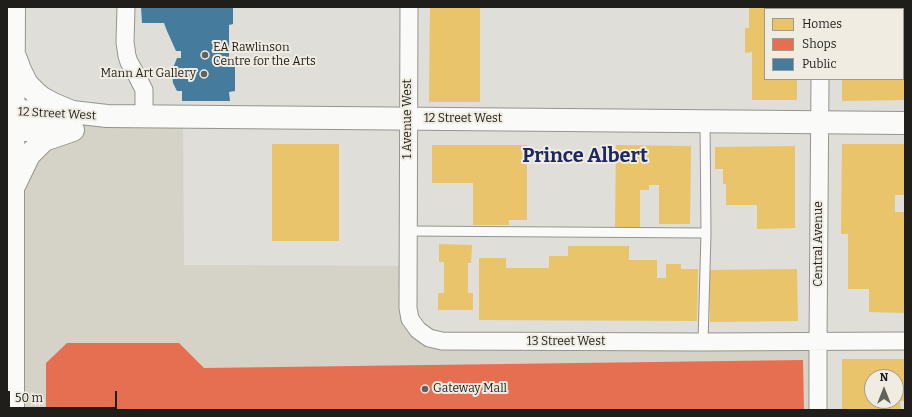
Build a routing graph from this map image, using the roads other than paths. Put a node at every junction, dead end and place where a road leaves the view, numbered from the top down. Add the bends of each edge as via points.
1 (14, 7) edge
2 (126, 7) edge
3 (409, 7) edge
4 (14, 54) junction
5 (820, 80) edge
6 (144, 116) junction
7 (408, 119) junction
8 (10, 121) edge
9 (72, 121) junction
10 (705, 121) junction
11 (819, 122) junction
12 (905, 123) edge
13 (12, 191) junction
14 (408, 231) junction
15 (706, 233) junction
16 (818, 341) junction
17 (905, 341) edge
18 (702, 342) junction
19 (13, 410) edge
20 (818, 410) edge

1 - 4 main road
2 - 6 street via 127,56 144,90
3 - 7 street, 1 Avenue West
4 - 8 main road
4 - 9 main road via 27,84
5 - 11 street, Central Avenue
6 - 7 main road, 12 Street West
6 - 9 main road, 12 Street West via 107,116
7 - 10 main road, 12 Street West
7 - 14 street, 1 Avenue West
8 - 9 main road, 12 Street West
8 - 13 main road
9 - 13 main road via 44,140 29,155
10 - 11 main road, 12 Street West
10 - 15 lane
11 - 12 main road, 12 Street West
11 - 16 street, Central Avenue
13 - 19 main road
14 - 15 lane
14 - 18 street, 13 Street West via 410,319 418,330 429,338 442,341
15 - 18 lane
16 - 17 street, 13 Street West
16 - 18 street, 13 Street West
16 - 20 street, Central Avenue

